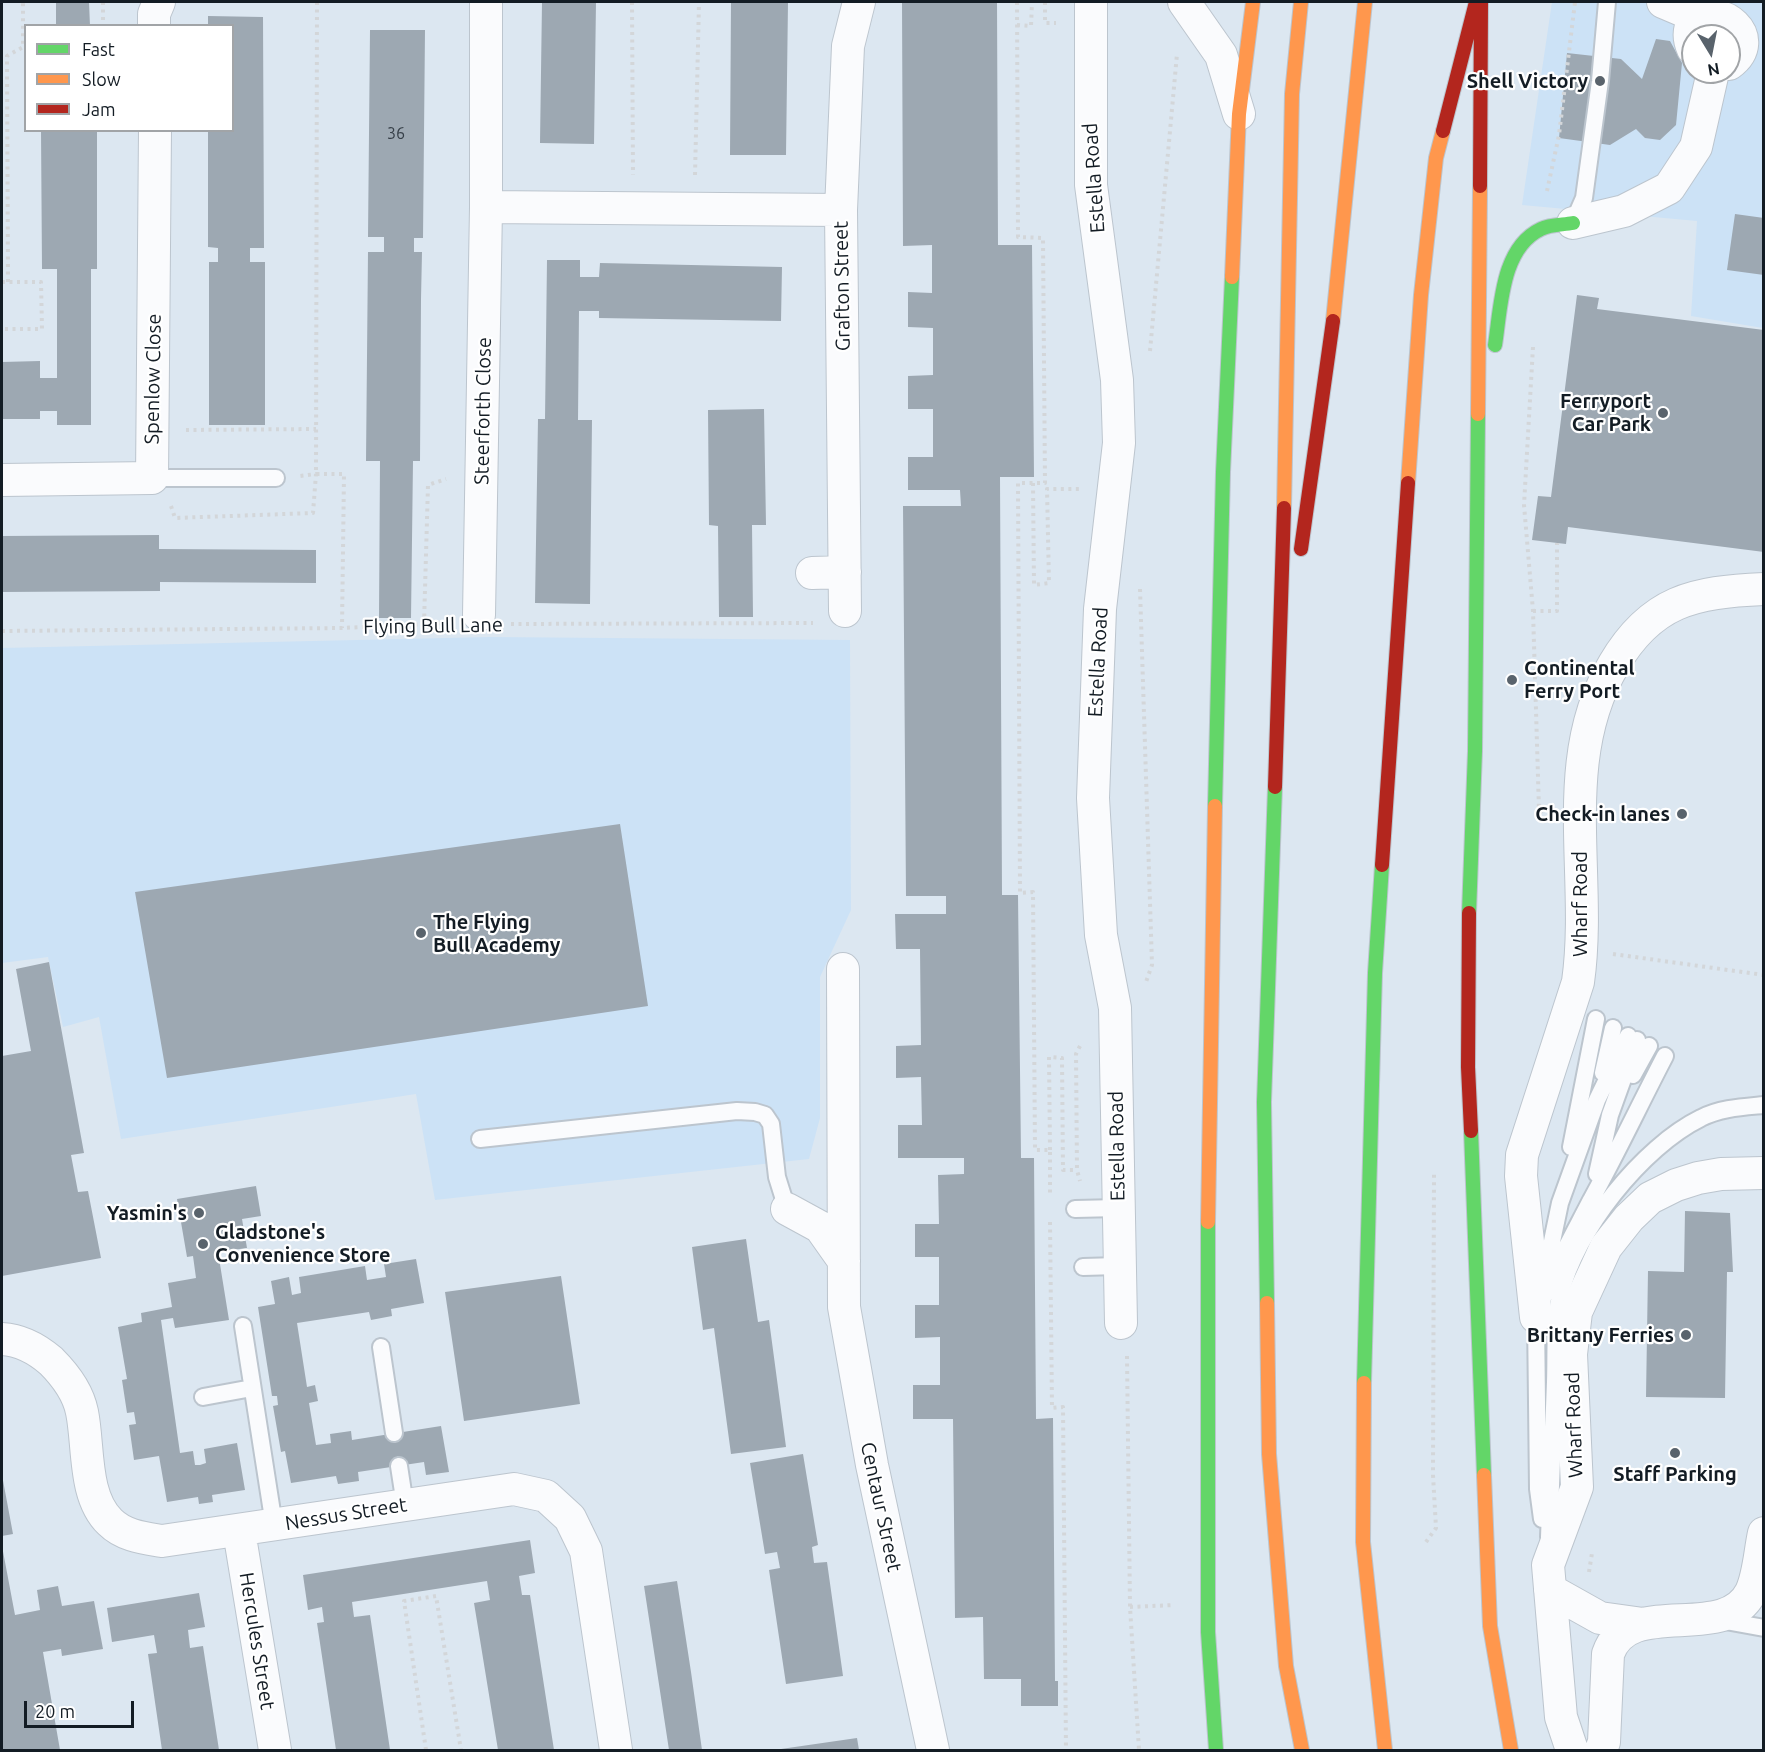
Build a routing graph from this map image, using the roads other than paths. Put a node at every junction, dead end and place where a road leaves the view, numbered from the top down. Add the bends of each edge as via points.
1 (159, 2) edge
2 (486, 2) edge
3 (859, 2) edge
4 (1091, 2) edge
5 (1184, 2) edge
6 (1253, 2) edge
7 (1301, 2) edge
8 (1365, 2) edge
9 (1476, 2) edge
10 (1481, 2) edge
11 (1607, 2) edge
12 (1663, 2) edge
13 (1742, 7) edge
14 (1696, 16) junction
15 (154, 24) edge
16 (1693, 24) edge
17 (1747, 51) edge
18 (1710, 84) edge
19 (1239, 114) junction
20 (154, 132) edge
21 (486, 207) junction
22 (841, 210) junction
23 (1573, 223) junction
24 (1479, 431) junction
25 (152, 478) junction
26 (276, 478) dead end
27 (2, 480) edge
28 (1300, 558) dead end
29 (844, 572) junction
30 (812, 573) dead end
31 (1296, 581) dead end
32 (1764, 589) edge
33 (831, 617) road end
34 (479, 621) road end
35 (1278, 708) junction
36 (843, 969) dead end
37 (1596, 1019) dead end
38 (1665, 1056) dead end
39 (1764, 1105) edge
40 (1764, 1113) edge
41 (1701, 1118) junction
42 (480, 1139) dead end
43 (1764, 1173) edge
44 (1591, 1202) junction
45 (1560, 1203) junction
46 (1118, 1208) junction
47 (787, 1209) joint
48 (1075, 1209) dead end
49 (844, 1261) junction
50 (1118, 1266) junction
51 (1083, 1267) dead end
52 (1536, 1317) junction
53 (243, 1326) dead end
54 (1124, 1337) road end
55 (2, 1339) edge
56 (381, 1347) dead end
57 (252, 1388) junction
58 (203, 1397) dead end
59 (394, 1433) dead end
60 (399, 1466) dead end
61 (405, 1505) junction
62 (274, 1525) junction
63 (240, 1531) junction
64 (1764, 1533) edge
65 (1549, 1577) junction
66 (1706, 1618) junction
67 (1643, 1624) junction
68 (1764, 1628) edge
69 (275, 1750) edge
70 (616, 1750) edge
71 (933, 1750) edge
72 (1216, 1750) edge
73 (1302, 1750) edge
74 (1385, 1750) edge
75 (1511, 1750) edge
76 (1572, 1750) edge
77 (1601, 1750) edge

1 - 15 street
2 - 21 street, Steerforth Close
3 - 22 street, Grafton Street via 848,46
4 - 46 street, Estella Road via 1091,185 1118,380 1119,422 1100,609 1093,798 1101,934 1115,1008
5 - 19 street via 1221,55
6 - 19 main road
7 - 35 main road via 1292,94
8 - 28 main road via 1331,338
9 - 74 main road via 1436,158 1422,295 1375,985 1364,1293 1363,1542
10 - 24 main road
11 - 23 lane via 1584,198
12 - 14 street
13 - 14 street via 1714,6
13 - 17 street via 1750,30
14 - 16 street
18 - 23 street via 1696,147 1669,188 1624,211
19 - 72 main road via 1223,472 1209,1204 1208,1632
20 - 25 street, Spenlow Close
21 - 22 street
21 - 34 street, Steerforth Close
22 - 29 street, Grafton Street
23 - 24 main road via 1539,229 1518,248 1510,262
24 - 75 main road via 1468,1067 1490,1626
25 - 26 lane
25 - 27 street
29 - 30 street
29 - 33 street, Grafton Street
31 - 35 main road
32 - 52 street, Wharf Road via 1722,592 1684,601 1647,620 1605,680 1592,715 1582,756 1582,954 1567,1023 1522,1155
35 - 73 main road via 1264,1102 1269,1454 1286,1666
36 - 49 street, Centaur Street
37 - 45 lane
38 - 44 lane
39 - 41 lane via 1724,1110
40 - 41 lane via 1724,1112
41 - 65 lane via 1659,1146 1593,1222 1572,1261 1560,1295 1555,1330
42 - 47 lane via 755,1112 771,1124 777,1177
43 - 65 street, Wharf Road via 1721,1174 1676,1185 1650,1198 1606,1247 1575,1312 1572,1354 1577,1487
44 - 45 lane via 1632,1038 1596,1100
44 - 52 lane via 1569,1237
45 - 52 lane
46 - 48 lane
46 - 50 street, Estella Road
47 - 49 street via 820,1227
49 - 71 street, Centaur Street via 844,1307 872,1465
50 - 51 lane
50 - 54 street, Estella Road
52 - 65 lane via 1538,1489
53 - 57 lane
55 - 63 street, Nessus Street via 12,1339 40,1352 65,1375 81,1409 94,1497 110,1522 130,1535 162,1541
56 - 59 lane
57 - 58 lane
57 - 62 lane
60 - 61 lane
61 - 62 street, Nessus Street
61 - 70 street, Nessus Street via 514,1489 546,1496 570,1518 586,1551
62 - 63 street, Nessus Street
63 - 69 street, Hercules Street
64 - 66 street via 1751,1591 1744,1602 1733,1610
65 - 67 street via 1600,1618
65 - 76 street, Wharf Road via 1561,1717
66 - 67 street
66 - 68 lane
67 - 77 street via 1634,1626 1611,1644

